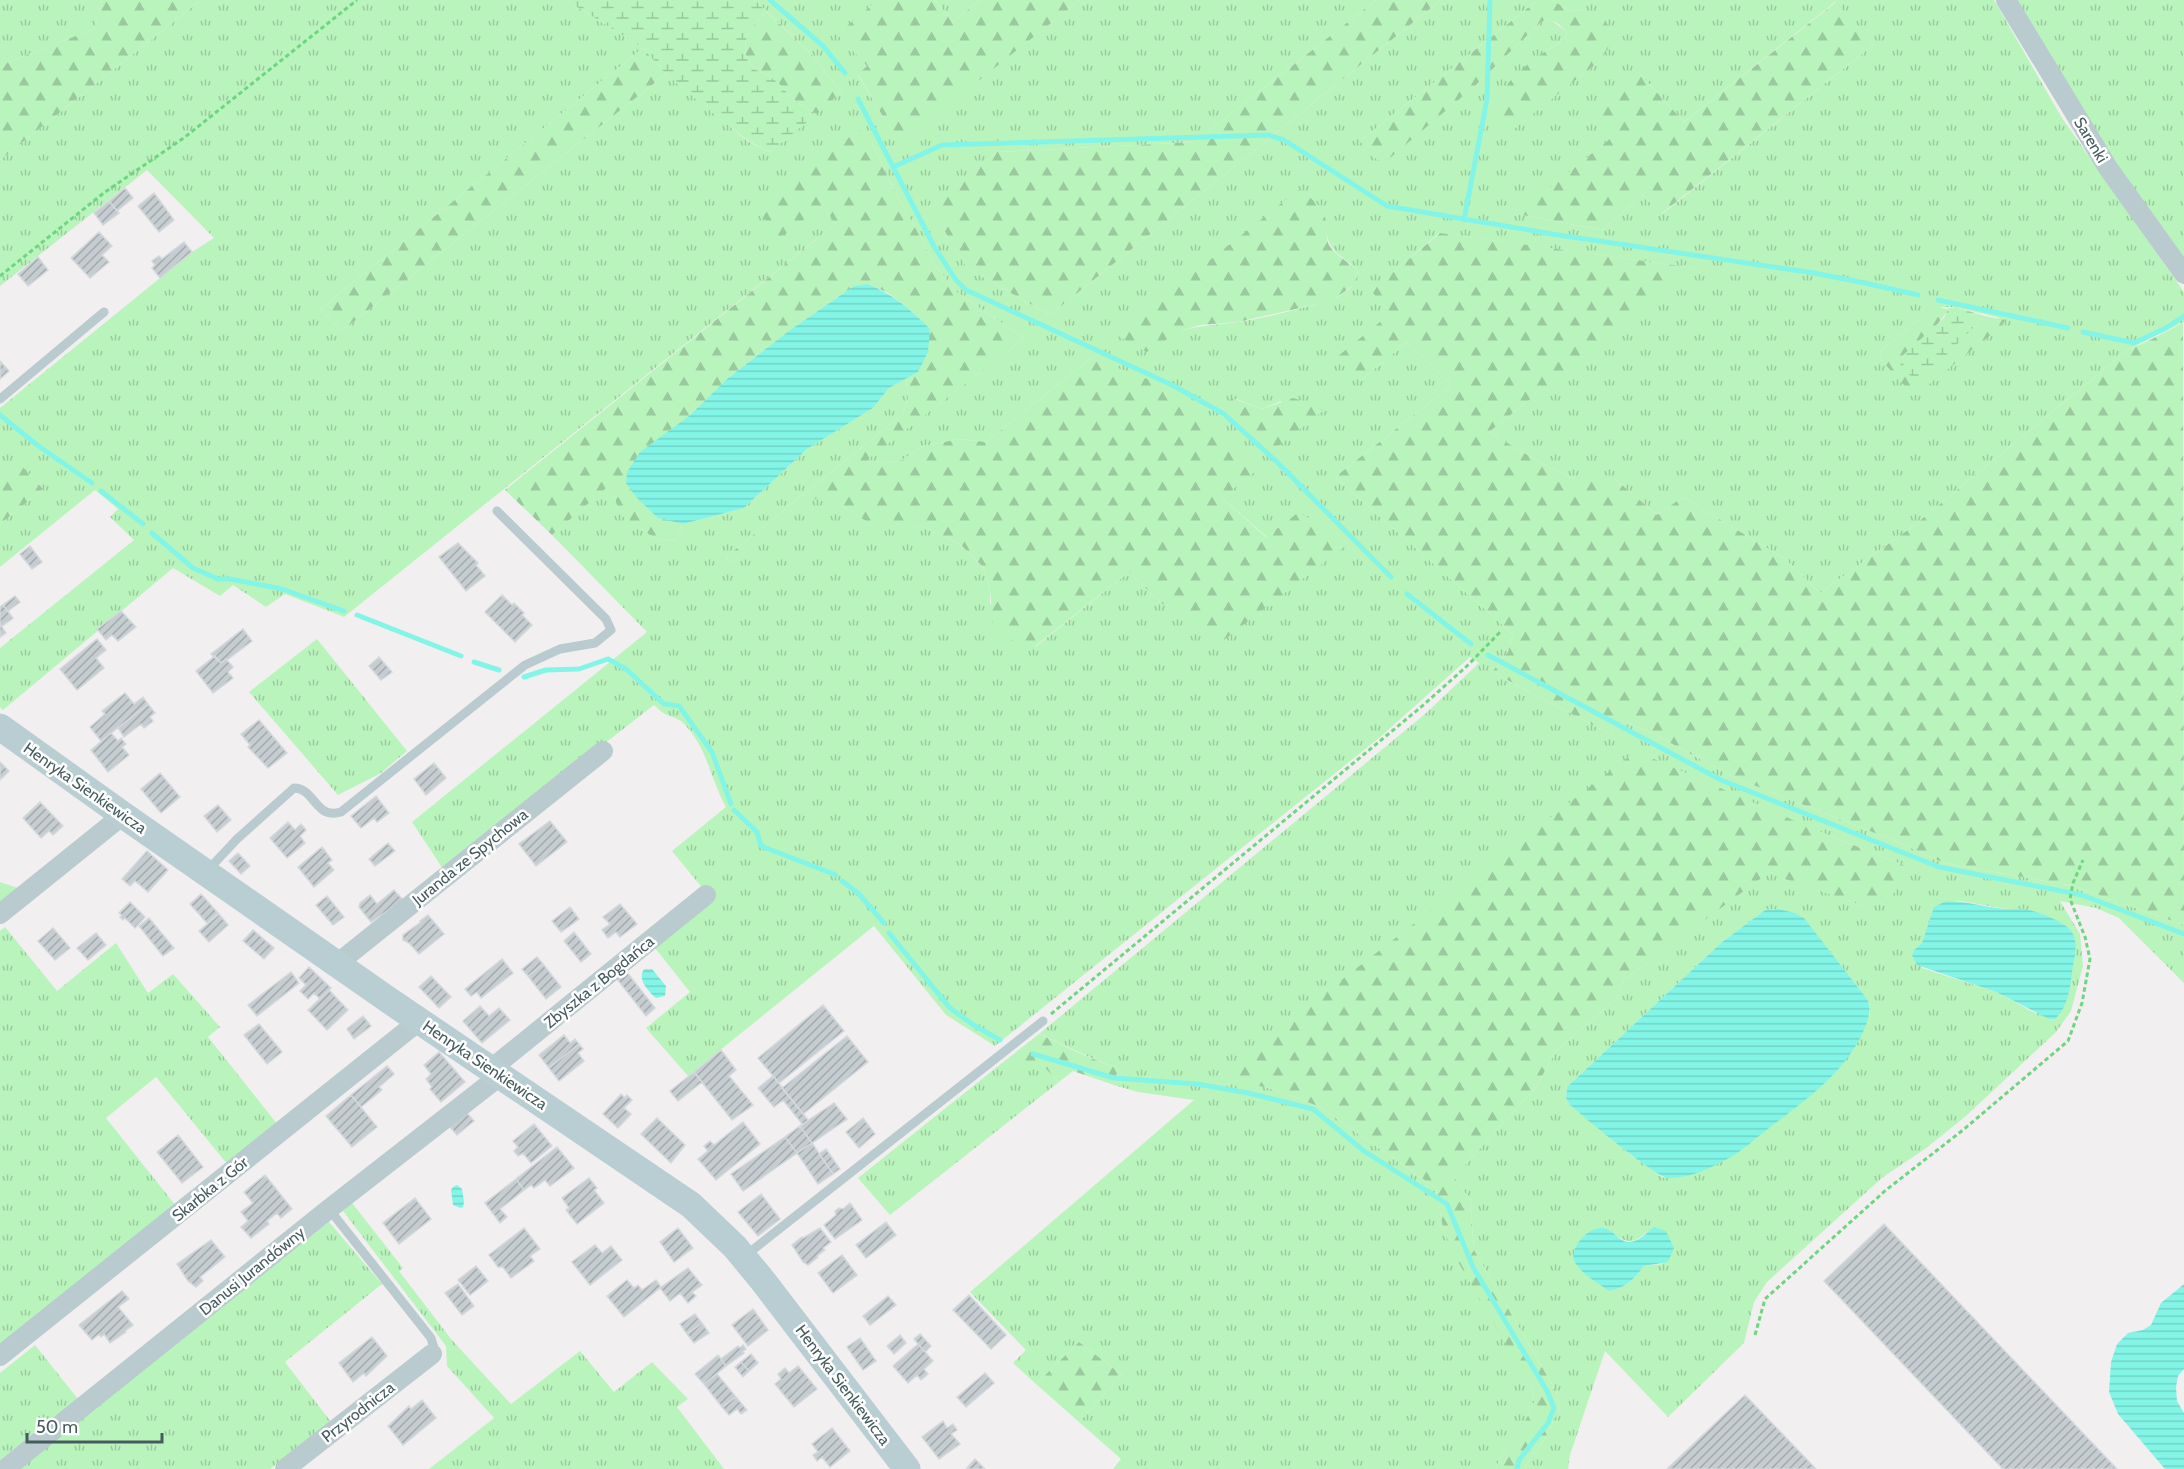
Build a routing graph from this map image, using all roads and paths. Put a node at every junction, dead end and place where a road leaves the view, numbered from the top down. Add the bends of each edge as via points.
1 (357, 0) edge
2 (2006, 0) edge
3 (2184, 274) edge
4 (0, 276) edge
5 (104, 312) dead end
6 (0, 399) edge
7 (497, 511) dead end
8 (1502, 630) dead end
9 (0, 727) edge
10 (603, 751) dead end
11 (123, 815) junction
12 (2083, 860) dead end
13 (205, 873) junction
14 (706, 895) dead end
15 (0, 914) edge
16 (338, 963) junction
17 (419, 1021) junction
18 (1043, 1021) joint
19 (496, 1072) junction
20 (329, 1209) junction
21 (743, 1257) junction
22 (1755, 1335) dead end
23 (432, 1354) joint
24 (0, 1356) edge
25 (5, 1469) edge
26 (285, 1469) edge
27 (907, 1469) edge

1 - 4 path via 185,137 105,192
2 - 3 street, Sarenki via 2108,168
5 - 6 lane
7 - 13 lane via 606,619 611,630 595,643 560,649 525,666 341,812 330,814 322,810 307,793 294,788
8 - 18 path via 1421,707
9 - 11 street, Henryka Sienkiewicza
10 - 16 street, Juranda ze Spychowa
11 - 13 street, Henryka Sienkiewicza
11 - 15 street
12 - 22 path via 2070,899 2090,959 2082,1003 2068,1041 1886,1190 1765,1299
13 - 16 street, Henryka Sienkiewicza
14 - 19 street, Zbyszka z Bogdańca
16 - 17 street, Henryka Sienkiewicza
17 - 19 street, Henryka Sienkiewicza
17 - 24 street, Skarbka z Gór
18 - 21 lane
19 - 20 street, Danusi Jurandówny
19 - 21 street, Henryka Sienkiewicza via 691,1204
20 - 23 lane via 431,1338
20 - 25 street, Danusi Jurandówny
21 - 27 street, Henryka Sienkiewicza
23 - 26 street, Przyrodnicza

